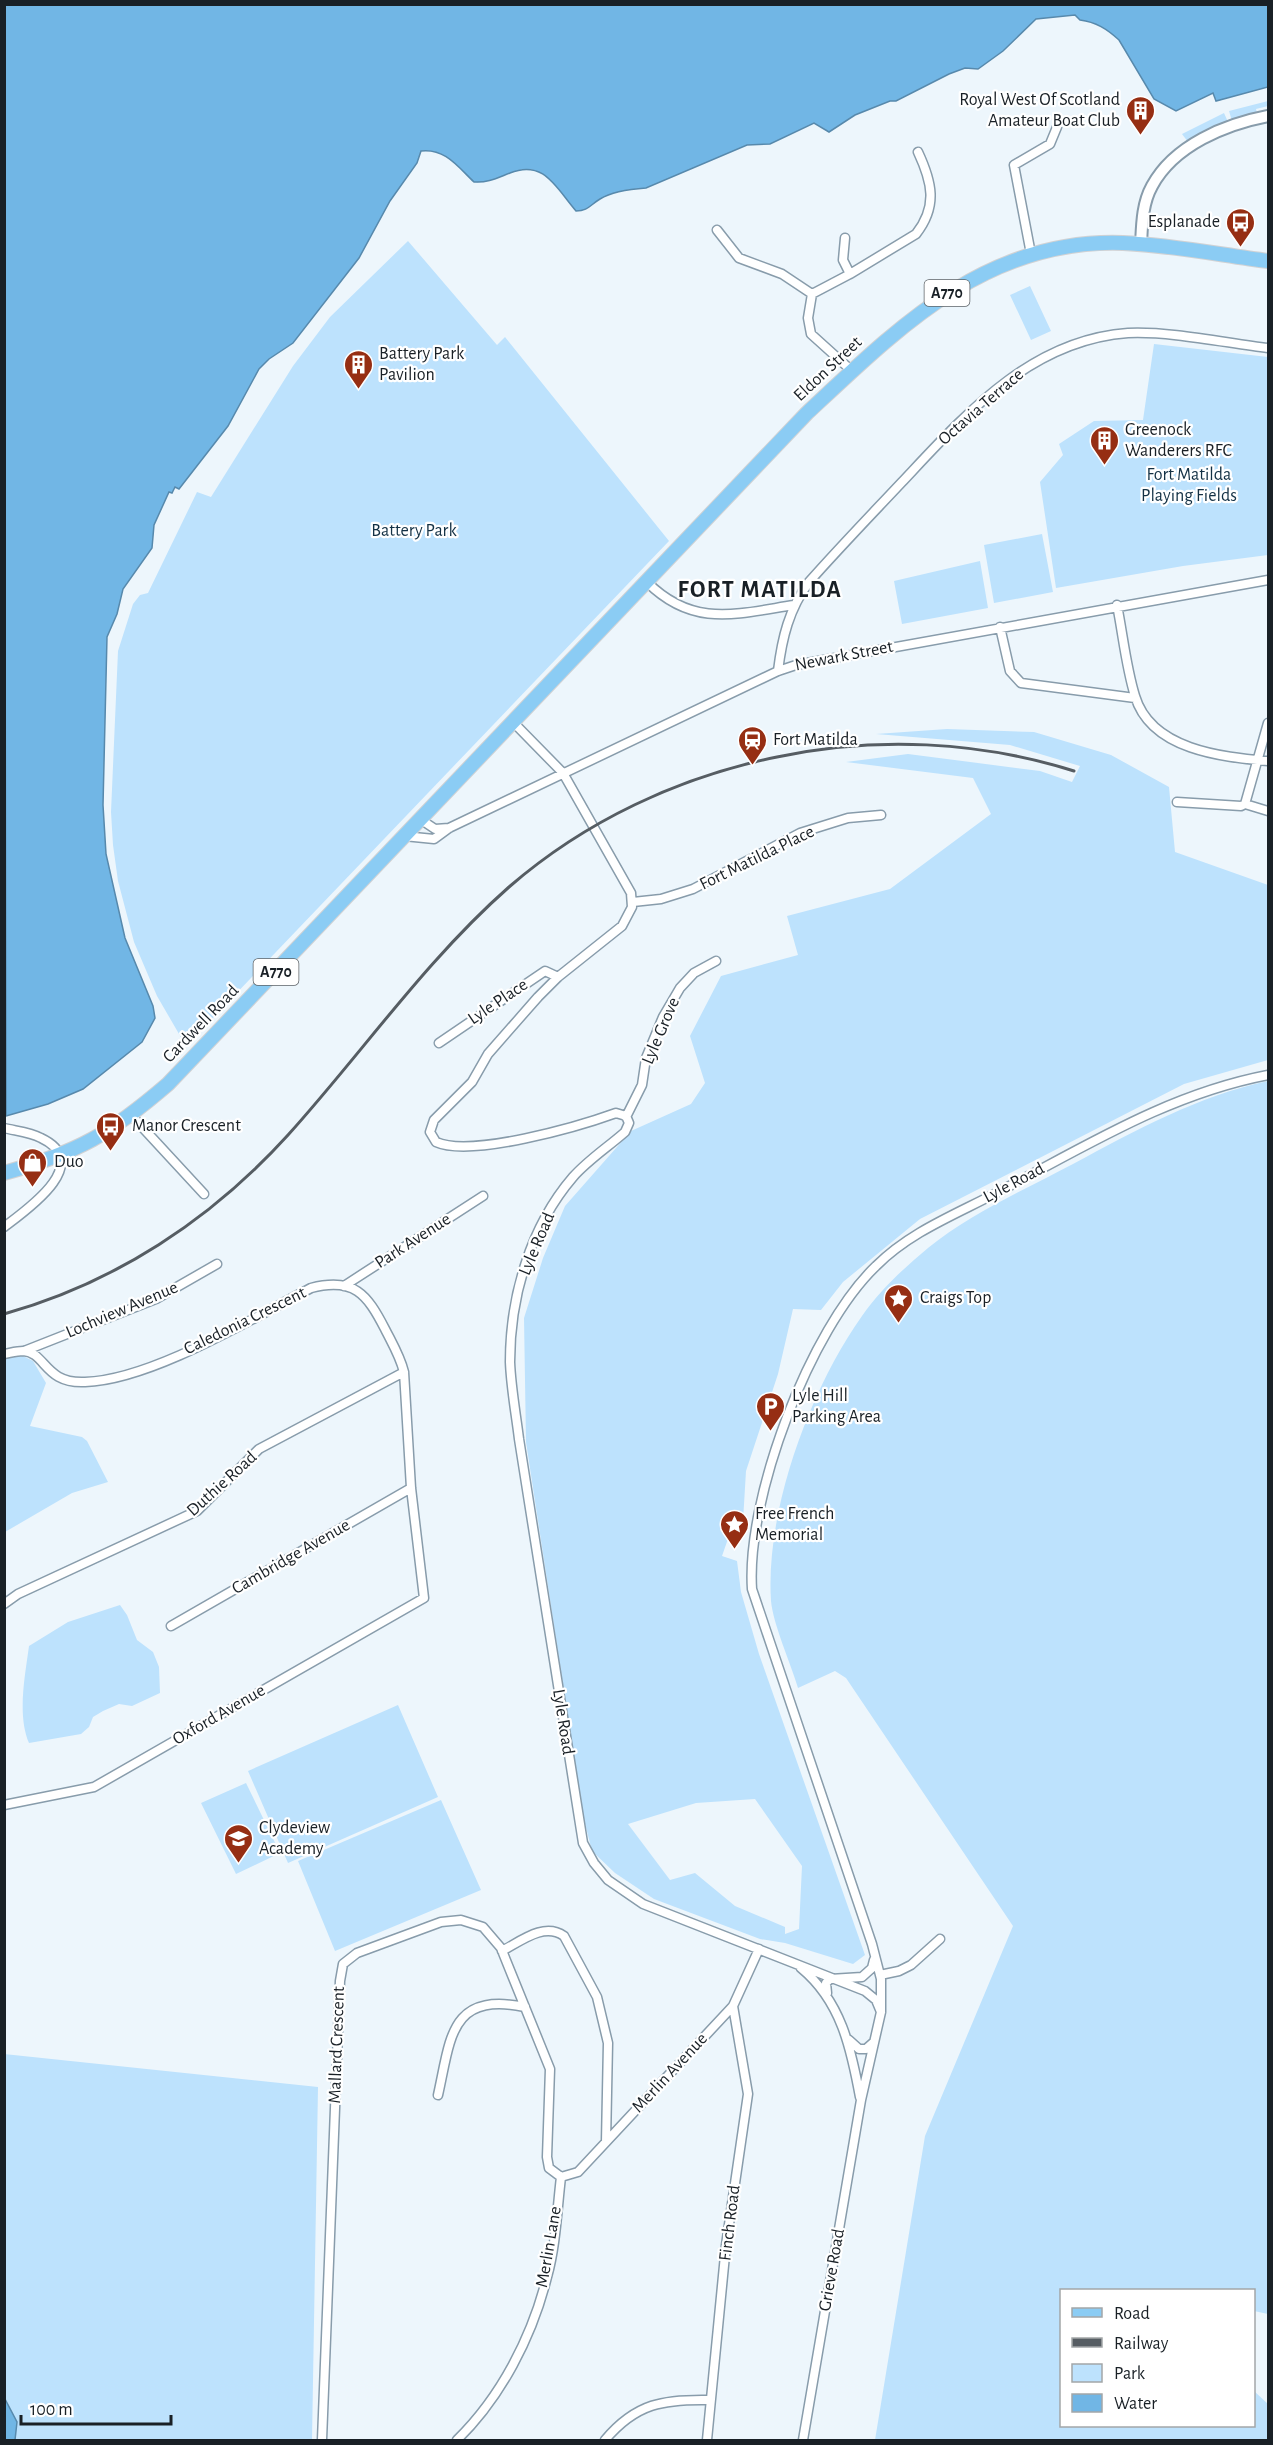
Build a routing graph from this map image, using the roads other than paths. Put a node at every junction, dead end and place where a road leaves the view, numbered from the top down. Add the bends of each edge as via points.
1 (1269, 116) edge
2 (1057, 127) dead end
3 (918, 152) dead end
4 (717, 231) dead end
5 (845, 238) dead end
6 (1141, 245) junction
7 (1031, 254) junction
8 (1269, 261) edge
9 (850, 274) junction
10 (812, 294) junction
11 (1269, 348) edge
12 (852, 371) junction
13 (1269, 580) edge
14 (647, 582) junction
15 (794, 605) junction
16 (1117, 605) junction
17 (1000, 627) junction
18 (778, 671) junction
19 (1135, 698) junction
20 (513, 722) junction
21 (1269, 723) edge
22 (1259, 760) junction
23 (1269, 761) edge
24 (563, 773) junction
25 (1177, 802) dead end
26 (1245, 804) junction
27 (1269, 811) edge
28 (881, 815) dead end
29 (420, 819) junction
30 (449, 828) junction
31 (404, 836) junction
32 (633, 902) junction
33 (717, 961) dead end
34 (558, 977) junction
35 (439, 1043) dead end
36 (1269, 1075) edge
37 (131, 1115) junction
38 (626, 1117) junction
39 (4, 1128) edge
40 (60, 1156) junction
41 (4, 1173) edge
42 (204, 1194) dead end
43 (483, 1196) dead end
44 (4, 1227) edge
45 (217, 1264) dead end
46 (344, 1286) junction
47 (24, 1351) junction
48 (4, 1354) edge
49 (404, 1372) junction
50 (411, 1488) junction
51 (4, 1604) edge
52 (171, 1626) dead end
53 (4, 1805) edge
54 (940, 1939) dead end
55 (872, 1944) junction
56 (759, 1949) junction
57 (502, 1951) junction
58 (795, 1962) junction
59 (880, 1975) junction
60 (835, 1978) junction
61 (827, 1996) junction
62 (525, 2007) junction
63 (733, 2007) junction
64 (881, 2012) junction
65 (846, 2035) junction
66 (875, 2042) junction
67 (438, 2095) dead end
68 (861, 2100) junction
69 (606, 2142) junction
70 (561, 2177) junction
71 (710, 2400) junction
72 (322, 2440) edge
73 (457, 2440) edge
74 (605, 2440) edge
75 (707, 2440) edge
76 (803, 2440) edge

1 - 6 street via 1217,132 1170,162 1146,201
2 - 7 street via 1050,144 1014,165
3 - 9 street via 933,197 928,216 916,234
4 - 10 street via 739,258 782,274
5 - 9 street via 843,260
6 - 7 main road, Eldon Street / A770 via 1091,245
6 - 8 main road, Eldon Street / A770
7 - 12 main road, Eldon Street / A770 via 984,273 946,295 888,338
9 - 10 street
10 - 12 street via 808,318 811,334
11 - 15 street, Octavia Terrace via 1127,333 1082,341 1041,358 1000,385 958,423 809,582
12 - 14 main road, Eldon Street / A770 via 807,413
13 - 16 street, Newark Street
14 - 15 street via 671,602 698,613 728,616
14 - 20 main road, Eldon Street / A770
15 - 18 street, Octavia Terrace via 783,633
16 - 17 street, Newark Street
16 - 19 street
17 - 18 street, Newark Street
17 - 19 street via 1010,671 1021,682
18 - 24 street, Newark Street
19 - 22 street via 1149,721 1181,743 1200,751
20 - 24 street
20 - 29 main road, Cardwell Road / A770
21 - 22 street
22 - 23 street
22 - 26 street
24 - 30 street, Newark Street
24 - 32 street
25 - 26 street
26 - 27 street
28 - 32 street, Fort Matilda Place via 848,818 800,833 693,889
29 - 30 street via 435,829
29 - 31 main road, Cardwell Road / A770
30 - 31 street, Newark Street via 434,839
31 - 37 main road, Cardwell Road / A770 via 205,1047
32 - 34 street via 622,926
33 - 38 street, Lyle Grove via 694,973 663,1017 646,1058 642,1084
34 - 35 street, Lyle Place via 545,971
34 - 38 street via 503,1035 472,1082 434,1120 432,1137 442,1145 459,1147 573,1129 616,1113
36 - 55 street, Lyle Road via 1154,1110 904,1241 876,1265 852,1294 799,1389 757,1515 751,1555 752,1589
37 - 40 main road, Cardwell Road / A770 via 96,1140
37 - 42 street
38 - 56 street, Lyle Road via 629,1123 625,1132 570,1181 535,1238 520,1284 511,1342 519,1439 576,1804 588,1853 618,1888 657,1910
39 - 40 street via 50,1143
40 - 41 main road, Cardwell Road / A770
40 - 44 street via 62,1167 57,1179
43 - 46 street, Park Avenue
45 - 47 street, Lochview Avenue via 156,1299
46 - 47 street, Caledonia Crescent via 311,1288 185,1351 110,1378 84,1382 59,1379 41,1360
46 - 49 street via 360,1291 372,1304
47 - 48 street
49 - 50 street
49 - 51 street, Duthie Road via 259,1449 196,1511
50 - 52 street, Cambridge Avenue
50 - 53 street, Oxford Avenue via 424,1598 94,1786
54 - 59 street via 911,1965
55 - 59 street, Lyle Road
55 - 60 street, Lyle Road via 874,1962 868,1973 862,1977
56 - 58 street, Lyle Road
56 - 63 street, Merlin Avenue
57 - 62 street, Mallard Crescent
57 - 69 street via 545,1930 555,1930 564,1936 597,1997 608,2043
57 - 72 street, Mallard Crescent via 483,1927 461,1920 441,1922 357,1953 344,1964 340,1980
58 - 60 street, Lyle Road
58 - 61 street, Grieve Road
59 - 64 street, Lyle Road
60 - 61 street via 826,1983
60 - 64 street, Lyle Road via 871,1995
61 - 65 street, Grieve Road
62 - 67 street via 489,2002 461,2018 452,2035
62 - 70 street, Mallard Crescent via 550,2068 547,2157 549,2168
63 - 69 street, Merlin Avenue
63 - 71 street, Finch Road via 748,2094 726,2245
64 - 66 street, Grieve Road
65 - 66 street via 860,2049
65 - 68 street, Grieve Road
66 - 68 street, Grieve Road
68 - 76 street, Grieve Road
69 - 70 street, Merlin Avenue via 578,2172
70 - 73 street, Merlin Lane via 548,2277 504,2383
71 - 74 street via 657,2403 637,2411
71 - 75 street, Finch Road

